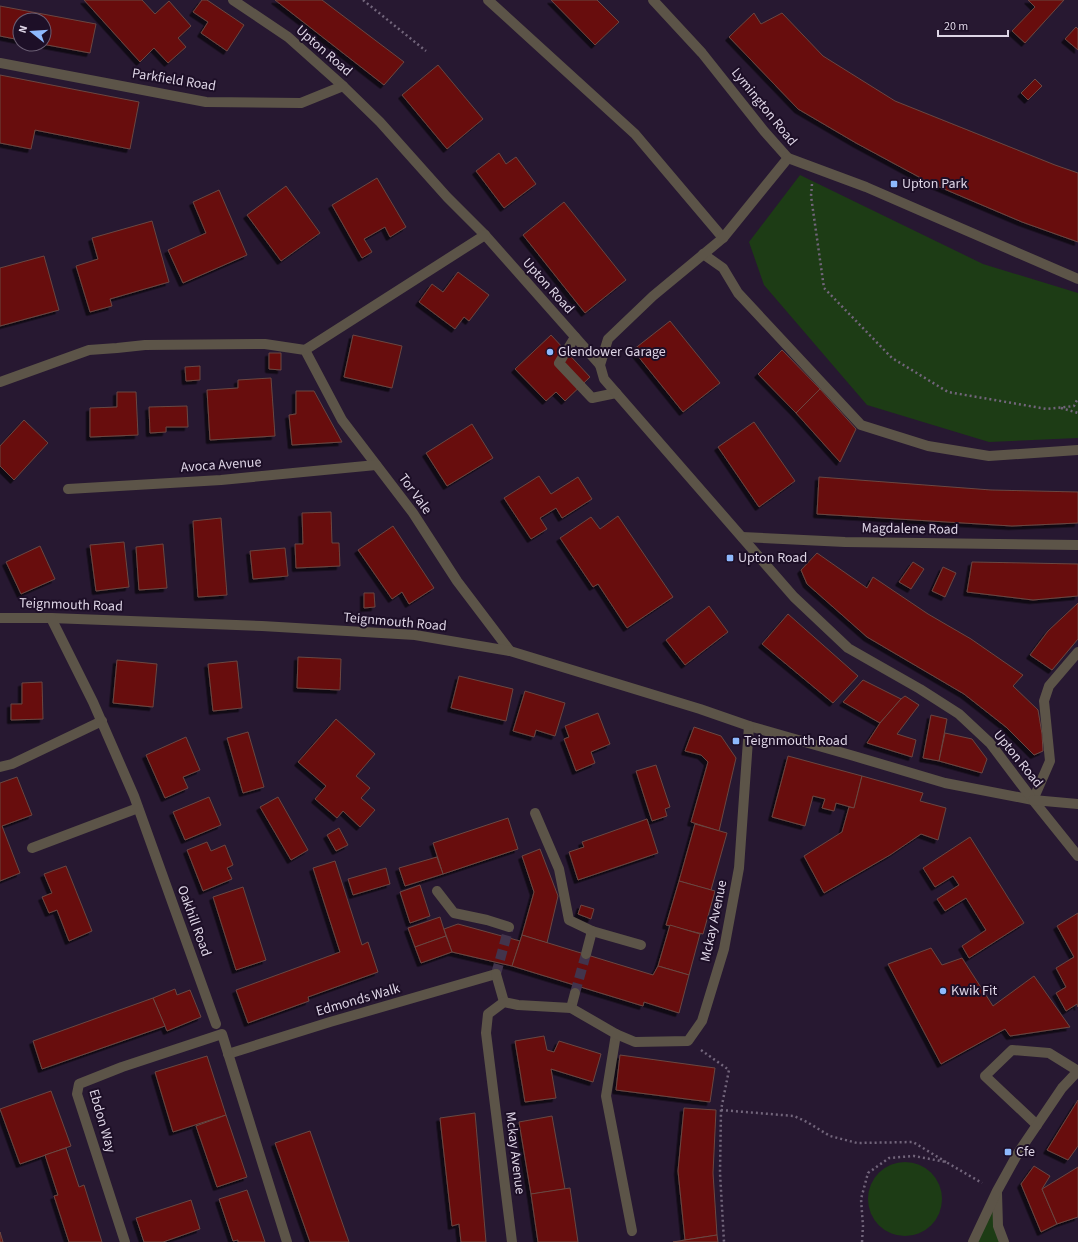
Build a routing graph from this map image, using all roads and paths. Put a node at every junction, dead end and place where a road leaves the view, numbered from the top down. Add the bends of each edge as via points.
1 (233, 0) edge
2 (363, 0) edge
3 (488, 0) edge
4 (653, 0) edge
5 (426, 51) dead end
6 (0, 63) edge
7 (343, 86) junction
8 (788, 158) junction
9 (812, 167) junction
10 (485, 235) junction
11 (723, 238) junction
12 (703, 254) junction
13 (1078, 279) edge
14 (575, 337) junction
15 (305, 350) junction
16 (600, 365) junction
17 (0, 382) edge
18 (616, 393) junction
19 (1078, 398) edge
20 (1060, 408) junction
21 (1078, 413) edge
22 (1078, 450) edge
23 (376, 465) junction
24 (68, 489) dead end
25 (742, 537) junction
26 (1078, 545) edge
27 (0, 618) edge
28 (51, 618) junction
29 (510, 651) junction
30 (1078, 652) edge
31 (102, 721) junction
32 (749, 726) junction
33 (0, 767) edge
34 (1033, 800) junction
35 (1078, 804) edge
36 (138, 808) junction
37 (535, 813) dead end
38 (32, 848) dead end
39 (1078, 856) edge
40 (437, 891) dead end
41 (509, 927) dead end
42 (592, 931) junction
43 (641, 945) dead end
44 (586, 954) tunnel mouth
45 (575, 993) tunnel mouth
46 (504, 1002) junction
47 (571, 1008) junction
48 (222, 1034) junction
49 (616, 1034) junction
50 (688, 1041) junction
51 (228, 1054) junction
52 (1078, 1071) edge
53 (722, 1110) junction
54 (1037, 1125) junction
55 (946, 1162) junction
56 (996, 1192) junction
57 (632, 1231) dead end
58 (125, 1242) edge
59 (287, 1242) edge
60 (512, 1242) edge
61 (724, 1242) edge
62 (862, 1242) edge
63 (973, 1242) edge
64 (1004, 1242) edge

1 - 7 street, Upton Road via 288,37
2 - 5 path
3 - 11 street via 635,134
4 - 8 street, Lymington Road via 702,53
6 - 7 street, Parkfield Road via 206,102 300,103
7 - 10 street, Upton Road
8 - 9 street, Lymington Road
8 - 11 street
9 - 13 street, Lymington Road via 866,187
9 - 20 path via 812,196 824,288 892,358 948,392 1047,409
10 - 14 street, Upton Road
10 - 15 street
11 - 12 street
12 - 16 street via 653,296 608,339
12 - 22 street via 723,268 738,293 861,425 928,446 989,456
14 - 16 street, Upton Road
14 - 18 street via 559,363 592,398
15 - 17 street via 265,344 145,345 89,350
15 - 23 street, Tor Vale via 342,420
16 - 18 street, Upton Road via 604,380
18 - 25 street, Upton Road
19 - 20 path via 1074,406
20 - 21 path
23 - 24 street, Avoca Avenue via 221,480
23 - 29 street, Tor Vale via 413,513 456,581
25 - 26 street, Magdalene Road via 845,542
25 - 34 street, Upton Road via 794,597 848,648 958,714 990,743
27 - 28 street, Teignmouth Road
28 - 29 street, Teignmouth Road via 416,635
28 - 31 street, Oakhill Road
29 - 32 street, Teignmouth Road
30 - 34 street via 1050,686 1044,701 1050,761
31 - 33 street via 12,764
31 - 36 street, Oakhill Road
32 - 34 street, Teignmouth Road via 945,784
32 - 50 street, Mckay Avenue via 739,868 724,949 702,1021
34 - 35 street, Teignmouth Road
34 - 39 street, Upton Road
36 - 38 street
36 - 48 street, Oakhill Road via 216,1024
37 - 42 street via 559,868 569,920
40 - 41 street via 454,913
42 - 43 street
42 - 44 street
45 - 47 street
46 - 47 street
46 - 51 street, Edmonds Walk via 496,974
46 - 60 street, Mckay Avenue via 488,1014 486,1033
47 - 49 street
48 - 51 street, Oakhill Road
48 - 58 street, Ebdon Way via 78,1084 77,1094
49 - 50 street via 635,1042
49 - 57 street via 606,1096
50 - 53 path via 729,1070
51 - 59 street, Oakhill Road
52 - 54 street via 1062,1088
52 - 54 street via 1049,1053 1012,1050 985,1076
53 - 55 path via 794,1116 830,1136 857,1143 913,1142
53 - 61 path via 720,1173
54 - 56 street
55 - 56 path
55 - 62 path via 914,1156 889,1158 868,1173 861,1199
56 - 63 street
56 - 64 street via 998,1226

